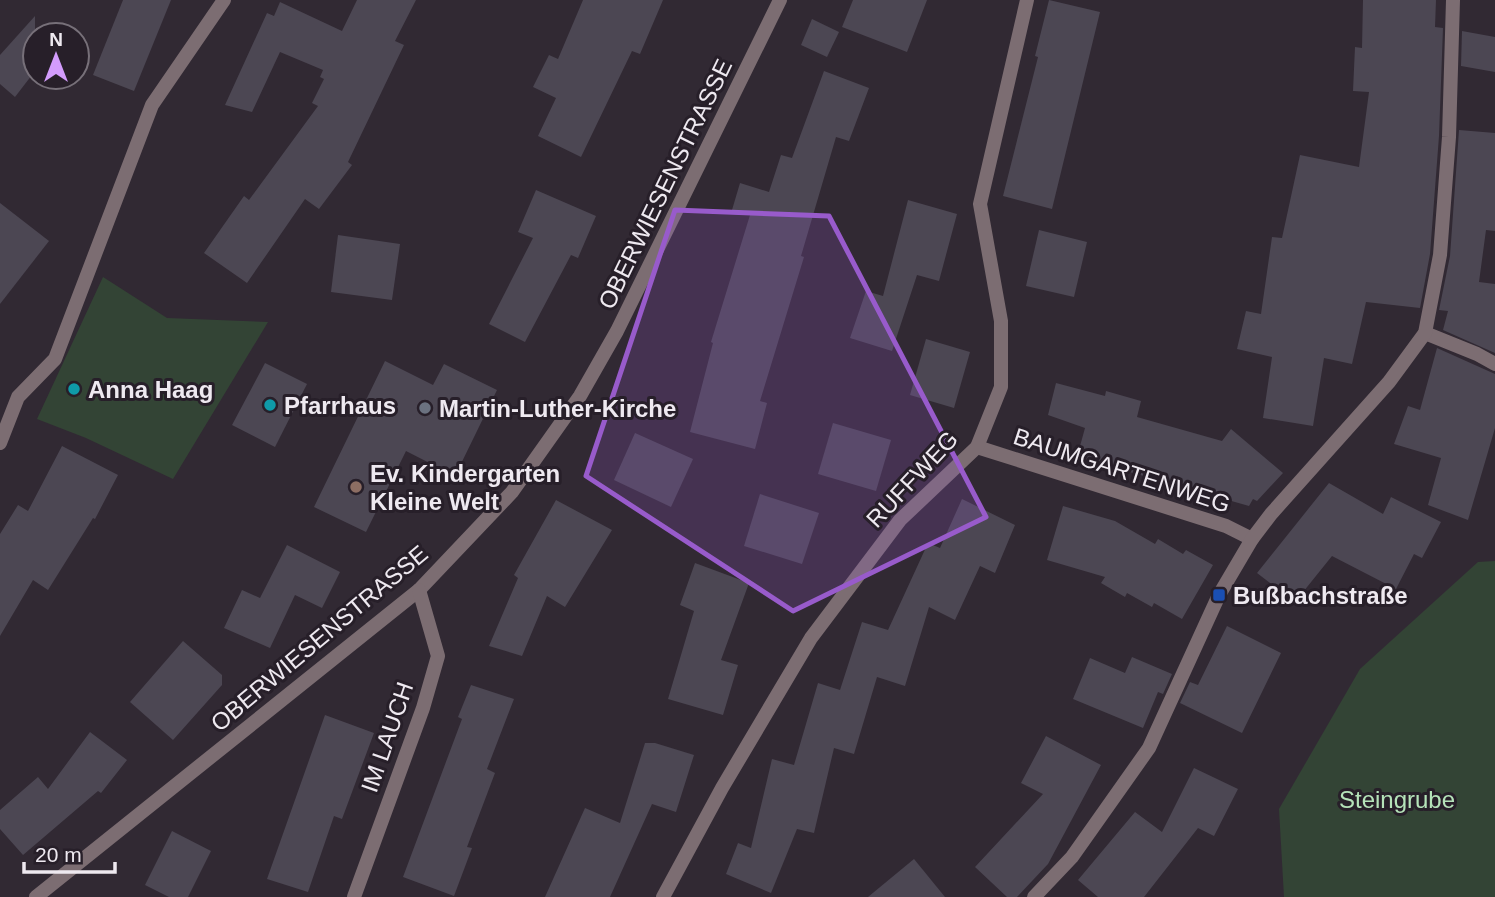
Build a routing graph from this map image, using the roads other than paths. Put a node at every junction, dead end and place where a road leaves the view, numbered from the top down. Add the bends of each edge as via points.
1 (224, 0) edge
2 (780, 0) edge
3 (1027, 0) edge
4 (1453, 0) edge
5 (1425, 333) junction
6 (1495, 364) edge
7 (18, 397) junction
8 (0, 408) edge
9 (0, 443) edge
10 (976, 447) junction
11 (1252, 539) junction
12 (419, 590) junction
13 (36, 897) edge
14 (354, 897) edge
15 (663, 897) edge
16 (1034, 897) edge

1 - 7 street via 152,105 55,359
2 - 12 street, OBERWIESENSTRASSE via 617,331 580,396 512,492
3 - 10 street, RUFFWEG via 980,205 1001,321 1001,387
4 - 5 street via 1440,255
5 - 6 street
5 - 11 street via 1389,382
7 - 8 street
7 - 9 street
10 - 11 street, BAUMGARTENWEG via 1226,526
10 - 15 street, RUFFWEG via 900,520 811,638
11 - 16 street via 1219,595 1149,748 1072,857
12 - 13 street, OBERWIESENSTRASSE
12 - 14 street, IM LAUCH via 438,656

